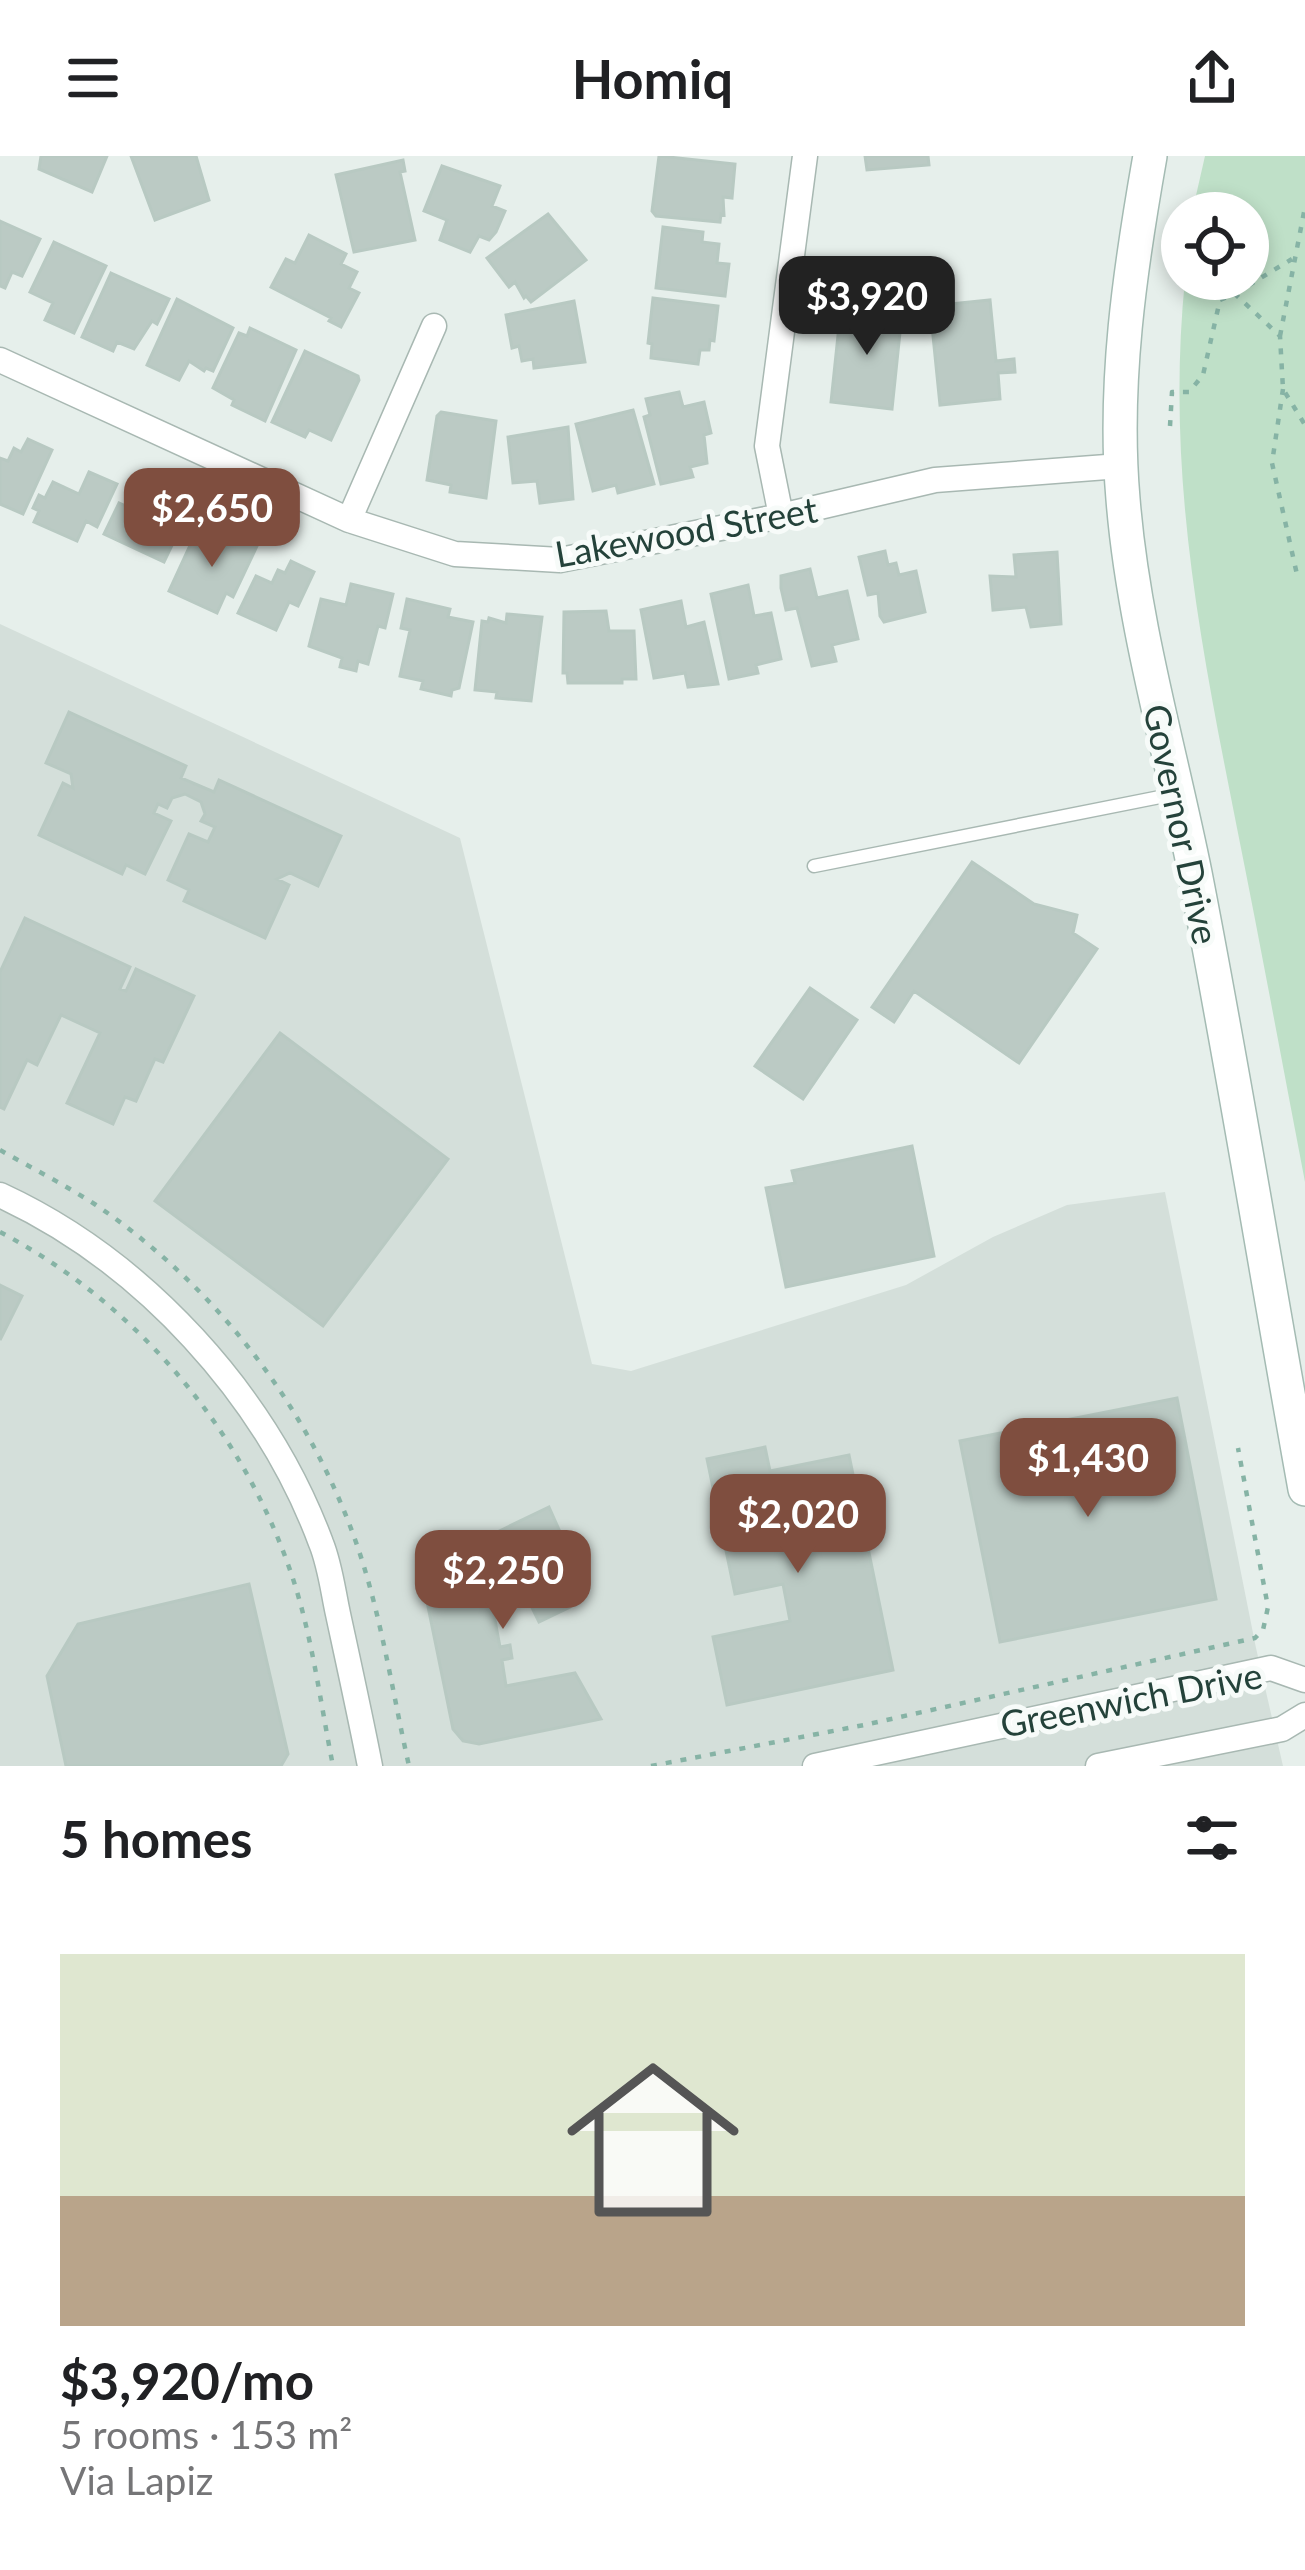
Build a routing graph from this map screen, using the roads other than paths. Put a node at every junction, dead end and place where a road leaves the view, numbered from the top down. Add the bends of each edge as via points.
1 (805, 156) edge
2 (1150, 156) edge
3 (434, 326) dead end
4 (0, 360) edge
5 (1120, 466) junction
6 (781, 516) junction
7 (349, 520) junction
8 (1176, 794) junction
9 (814, 866) dead end
10 (0, 1195) edge
11 (1305, 1489) edge
12 (1305, 1680) edge
13 (1305, 1715) edge
14 (370, 1766) edge
15 (815, 1766) edge
16 (1098, 1766) edge

1 - 6 street via 767,446
2 - 5 main road, Governor Drive via 1124,327
3 - 7 street
4 - 7 street, Lakewood Street
5 - 6 street, Lakewood Street via 935,480
5 - 8 main road, Governor Drive via 1130,562
6 - 7 street, Lakewood Street via 560,560 455,554
8 - 9 lane
8 - 11 main road, Governor Drive
10 - 14 street via 65,1229 143,1288 258,1420 323,1547
12 - 15 street, Greenwich Drive via 1271,1668
13 - 16 street, Greenwich Drive via 1282,1729

